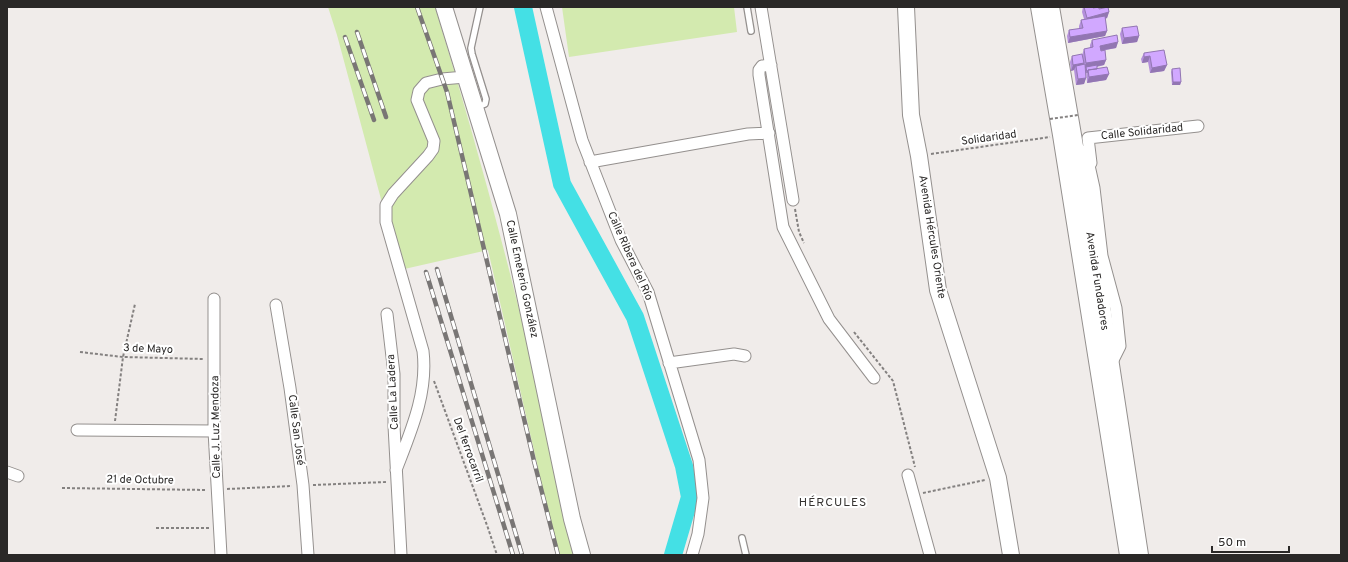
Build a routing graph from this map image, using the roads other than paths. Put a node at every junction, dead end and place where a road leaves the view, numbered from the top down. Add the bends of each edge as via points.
1 (444, 7) edge
2 (480, 7) edge
3 (546, 7) edge
4 (747, 7) edge
5 (762, 7) edge
6 (906, 7) edge
7 (1039, 7) edge
8 (1051, 7) edge
9 (751, 31) dead end
10 (771, 65) junction
11 (465, 77) junction
12 (475, 107) junction
13 (1198, 126) dead end
14 (768, 133) junction
15 (1068, 139) junction
16 (590, 162) junction
17 (1094, 188) junction
18 (793, 200) dead end
19 (214, 299) dead end
20 (276, 305) dead end
21 (387, 314) dead end
22 (744, 356) dead end
23 (669, 363) junction
24 (1111, 364) junction
25 (874, 378) dead end
26 (76, 430) dead end
27 (214, 432) junction
28 (396, 470) junction
29 (7, 472) edge
30 (908, 475) dead end
31 (18, 476) dead end
32 (742, 538) dead end
33 (221, 555) edge
34 (308, 555) edge
35 (401, 555) edge
36 (582, 555) edge
37 (692, 555) edge
38 (746, 555) edge
39 (930, 555) edge
40 (1011, 555) edge
41 (1128, 555) edge
42 (1140, 555) edge

1 - 11 street, Calle Emeterio González
2 - 12 lane via 471,48 486,99 485,104
3 - 16 street, Calle Ribera del Río
4 - 9 lane
5 - 10 street
6 - 40 street, Avenida Hércules Oriente via 911,115 938,290 998,478
7 - 15 street, Avenida Fundadores
8 - 15 street, Avenida Fundadores
10 - 14 street via 762,66 759,70
10 - 18 street
11 - 12 street, Calle Emeterio González
11 - 28 street, Calle La Ladera via 426,83 419,91 417,100 434,141 433,148 386,205 386,222 423,350 425,366 419,406
12 - 36 street, Calle Emeterio González via 508,214 572,519
13 - 17 street, Calle Solidaridad via 1088,138
14 - 16 street via 748,134
14 - 25 street via 783,227 829,319
15 - 17 street via 1088,161
15 - 24 street, Avenida Fundadores
15 - 41 street, Avenida Fundadores
16 - 23 street, Calle Ribera del Río via 621,240 648,292
17 - 24 street via 1102,256 1116,308 1120,346
19 - 27 street, Calle J. Luz Mendoza
20 - 34 street, Calle San José via 303,485
21 - 28 street, Calle La Ladera via 394,374
22 - 23 street via 734,354
23 - 37 street, Calle Ribera del Río via 699,460 703,498
24 - 42 street, Avenida Fundadores
26 - 27 street
27 - 33 street, Calle J. Luz Mendoza
28 - 35 street, Calle La Ladera
29 - 31 street
30 - 39 street
32 - 38 lane

